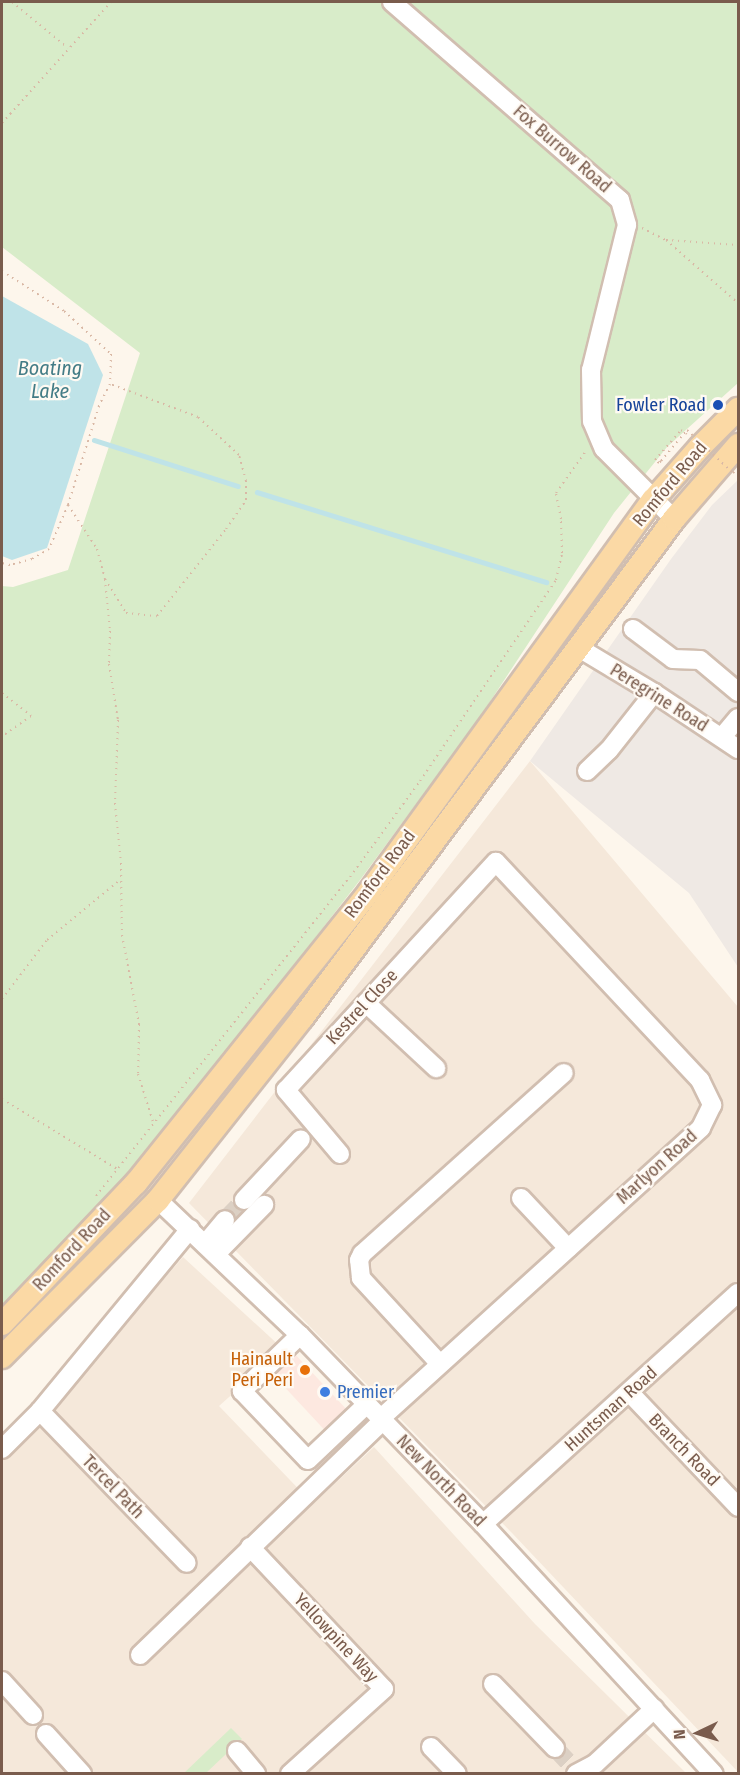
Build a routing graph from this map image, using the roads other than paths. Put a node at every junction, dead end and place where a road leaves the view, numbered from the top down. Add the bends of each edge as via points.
1 (392, 2) edge
2 (738, 409) edge
3 (738, 445) edge
4 (653, 500) junction
5 (674, 519) junction
6 (633, 629) dead end
7 (579, 648) junction
8 (738, 692) edge
9 (654, 693) junction
10 (738, 718) edge
11 (722, 737) junction
12 (738, 748) edge
13 (587, 771) dead end
14 (496, 862) joint
15 (366, 1003) junction
16 (436, 1068) dead end
17 (564, 1073) dead end
18 (301, 1139) dead end
19 (340, 1154) dead end
20 (127, 1176) junction
21 (521, 1198) dead end
22 (158, 1200) junction
23 (244, 1200) tunnel mouth
24 (264, 1205) dead end
25 (225, 1220) tunnel mouth
26 (190, 1229) junction
27 (568, 1248) junction
28 (211, 1249) junction
29 (738, 1293) edge
30 (2, 1324) edge
31 (300, 1335) junction
32 (2, 1357) edge
33 (440, 1364) junction
34 (630, 1393) junction
35 (367, 1404) junction
36 (40, 1411) junction
37 (382, 1419) junction
38 (2, 1449) edge
39 (738, 1507) edge
40 (483, 1524) junction
41 (250, 1546) junction
42 (187, 1563) dead end
43 (140, 1655) dead end
44 (2, 1681) edge
45 (493, 1684) dead end
46 (654, 1709) junction
47 (33, 1715) dead end
48 (46, 1734) dead end
49 (431, 1747) dead end
50 (555, 1748) tunnel mouth
51 (237, 1751) dead end
52 (574, 1770) edge
53 (82, 1773) edge
54 (256, 1773) edge
55 (290, 1773) edge
56 (457, 1773) edge
57 (714, 1773) edge

1 - 4 street, Fox Burrow Road via 620,200 627,225 591,369 592,421 604,449
2 - 4 main road, Romford Road
3 - 5 main road, Romford Road
4 - 5 street
4 - 20 main road, Romford Road via 369,892 166,1145
5 - 7 main road, Romford Road
6 - 8 street via 673,659 700,660
7 - 9 street, Peregrine Road
7 - 22 main road, Romford Road via 303,1017
9 - 11 street, Peregrine Road
9 - 13 street via 609,750
10 - 11 street
11 - 12 street, Peregrine Road
14 - 15 street, Kestrel Close
14 - 27 street, Marlyon Road via 700,1080 712,1105 701,1128
15 - 16 street
15 - 19 street, Kestrel Close via 286,1090
17 - 33 street via 359,1260 361,1278
18 - 23 street
20 - 22 main road
20 - 30 main road, Romford Road
21 - 27 street
22 - 26 street, New North Road
22 - 32 main road, Romford Road
24 - 28 street
25 - 28 street
26 - 28 street, New North Road
26 - 36 street
27 - 33 street, Marlyon Road
28 - 31 street, New North Road
29 - 34 street, Huntsman Road
31 - 35 street, New North Road
31 - 35 street via 242,1391 308,1460
33 - 37 street, Marlyon Road
34 - 39 street, Branch Road
34 - 40 street, Huntsman Road
35 - 37 street, New North Road
36 - 38 street
36 - 42 street, Tercel Path
37 - 40 street, New North Road
37 - 41 street
40 - 46 street, New North Road
41 - 43 street
41 - 55 street, Yellowpine Way via 384,1689
44 - 47 street
45 - 50 street
46 - 52 street via 595,1764
46 - 57 street, New North Road
48 - 53 street
49 - 56 street
51 - 54 street

